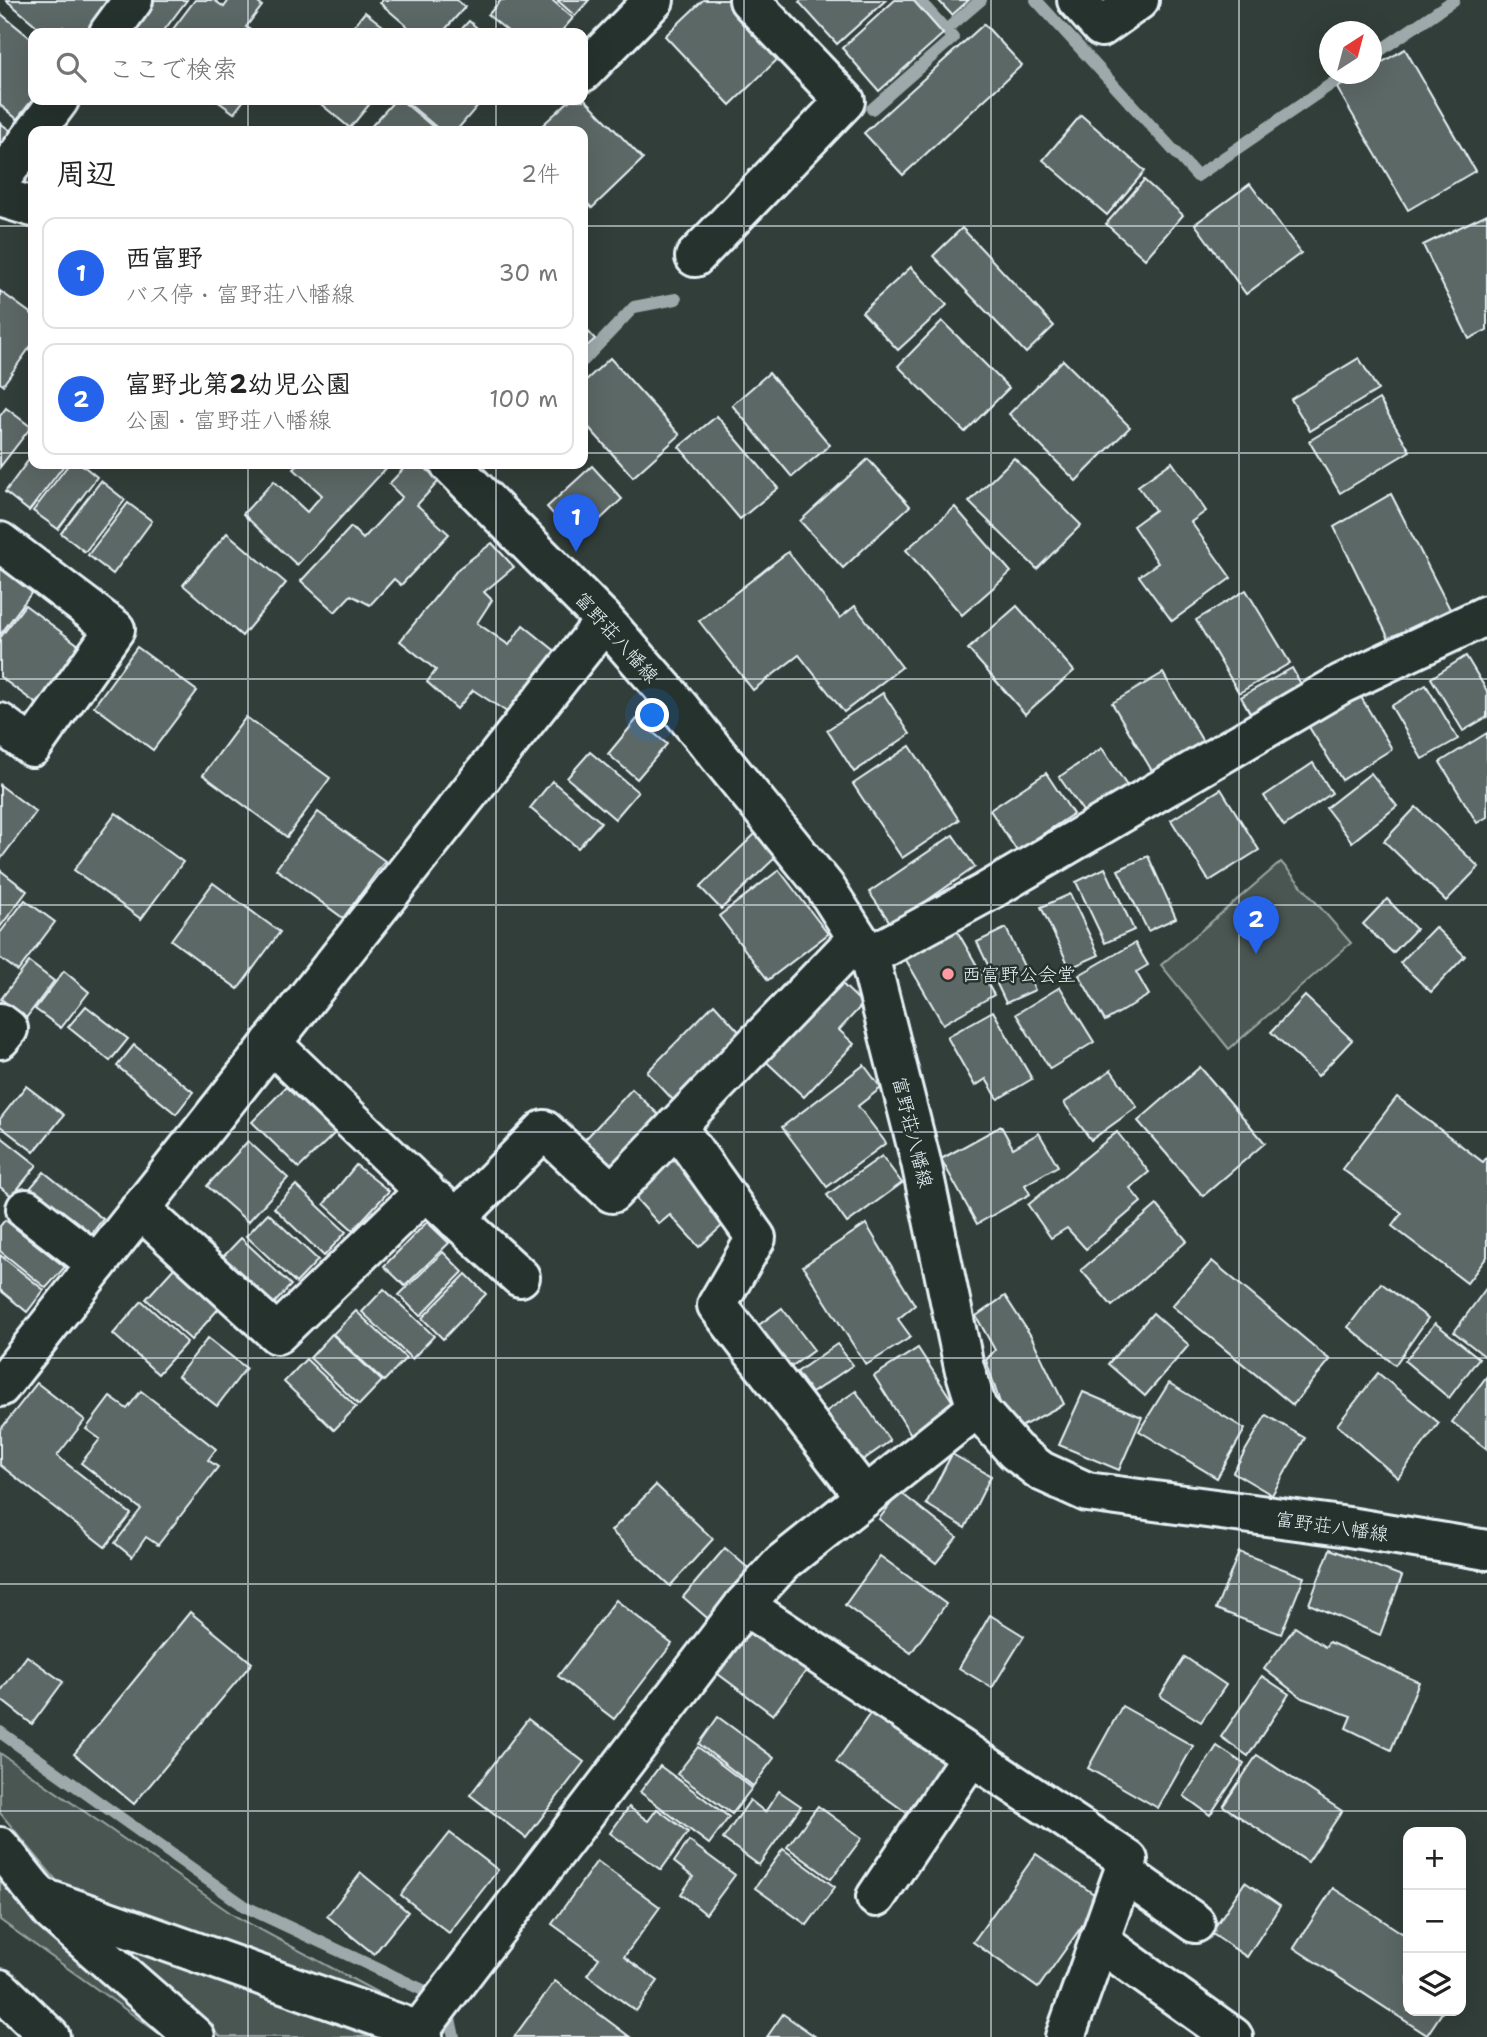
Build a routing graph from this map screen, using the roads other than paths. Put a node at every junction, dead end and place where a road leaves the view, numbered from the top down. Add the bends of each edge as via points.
1 (133, 0) edge
2 (654, 0) edge
3 (749, 0) edge
4 (1077, 0) edge
5 (1139, 0) edge
6 (113, 28) edge
7 (588, 67) edge
8 (55, 105) edge
9 (40, 126) edge
10 (28, 142) edge
11 (0, 180) edge
12 (0, 197) edge
13 (28, 205) edge
14 (695, 257) dead end
15 (455, 469) edge
16 (0, 542) edge
17 (1487, 614) edge
18 (602, 618) junction
19 (0, 723) edge
20 (857, 953) junction
21 (0, 1023) edge
22 (0, 1039) edge
23 (271, 1043) junction
24 (676, 1126) junction
25 (425, 1191) junction
26 (26, 1209) dead end
27 (141, 1209) junction
28 (456, 1219) junction
29 (97, 1264) junction
30 (520, 1277) dead end
31 (0, 1387) edge
32 (977, 1408) junction
33 (865, 1497) junction
34 (1487, 1550) edge
35 (744, 1605) junction
36 (971, 1756) junction
37 (0, 1847) edge
38 (1124, 1873) junction
39 (40, 1897) junction
40 (876, 1897) dead end
41 (1195, 1923) dead end
42 (1099, 1941) junction
43 (0, 1989) edge
44 (421, 2034) edge
45 (50, 2037) edge
46 (195, 2037) edge
47 (1065, 2037) edge
48 (1233, 2037) edge

1 - 6 street
2 - 7 street
3 - 14 street via 845,101
4 - 5 street via 1101,27
8 - 9 street
10 - 11 street
12 - 13 street
15 - 18 street, 富野荘八幡線
16 - 19 street via 115,629 32,747
17 - 20 street via 1341,684 985,893
18 - 20 street, 富野荘八幡線 via 825,887
18 - 23 street via 596,632
20 - 24 street
20 - 32 street, 富野荘八幡線 via 921,1162 964,1367
21 - 22 street via 8,1029
23 - 25 street
23 - 27 street
24 - 28 street via 612,1193 544,1130
24 - 33 street via 757,1238 717,1305
25 - 27 street via 277,1334
25 - 28 street
26 - 29 street
27 - 29 street
28 - 30 street
29 - 31 street
32 - 33 street
32 - 34 street, 富野荘八幡線 via 1015,1451 1041,1471 1087,1492
33 - 35 street via 782,1563
35 - 36 street
35 - 44 street
36 - 38 street via 1128,1860
36 - 40 street
37 - 39 street
38 - 41 street
38 - 42 street
39 - 44 street
39 - 46 street
42 - 47 street
42 - 48 street
43 - 45 street

